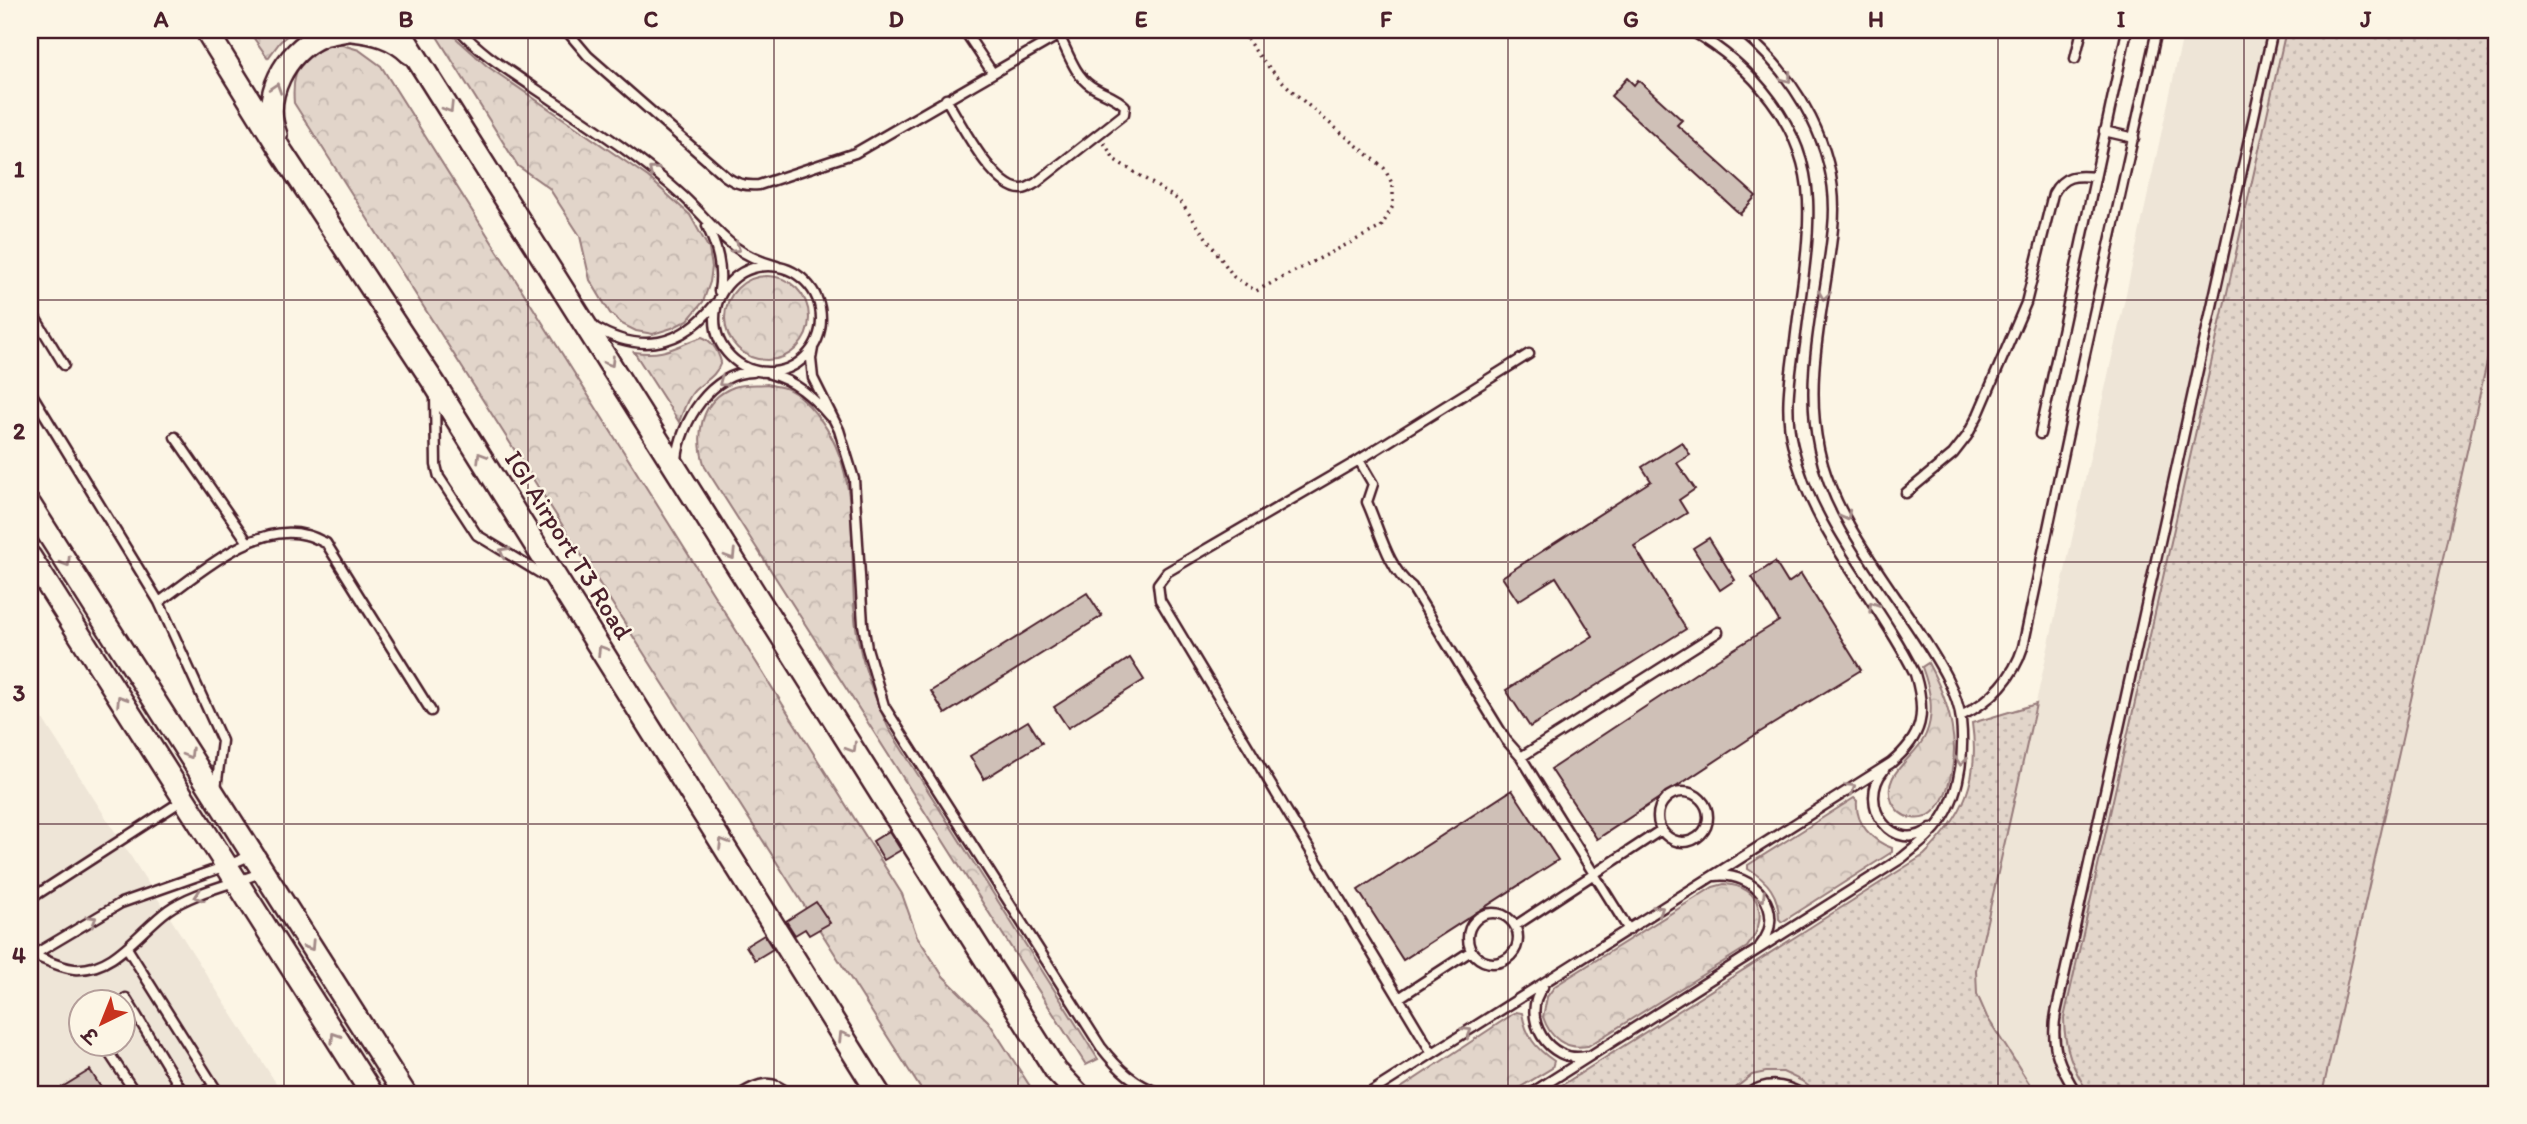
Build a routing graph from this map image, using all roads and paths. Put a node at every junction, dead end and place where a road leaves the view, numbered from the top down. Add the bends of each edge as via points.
1 (206, 30) edge
2 (350, 30) edge
3 (399, 30) edge
4 (460, 30) edge
5 (566, 30) edge
6 (964, 30) edge
7 (1241, 30) edge
8 (1247, 30) edge
9 (1279, 30) edge
10 (1690, 30) edge
11 (1740, 30) edge
12 (2082, 30) edge
13 (2127, 30) edge
14 (2157, 30) edge
15 (2273, 30) edge
16 (1058, 32) edge
17 (2075, 59) dead end
18 (422, 66) junction
19 (992, 72) junction
20 (946, 99) junction
21 (2104, 131) junction
22 (1099, 136) junction
23 (2134, 138) junction
24 (283, 153) junction
25 (2095, 177) junction
26 (702, 217) junction
27 (777, 266) junction
28 (717, 302) junction
29 (30, 309) edge
30 (578, 312) junction
31 (813, 348) junction
32 (1529, 354) dead end
33 (64, 365) dead end
34 (759, 372) junction
35 (434, 383) junction
36 (30, 391) edge
37 (839, 430) junction
38 (2040, 433) dead end
39 (175, 436) dead end
40 (1359, 460) junction
41 (682, 477) junction
42 (1906, 493) dead end
43 (30, 505) edge
44 (247, 541) junction
45 (30, 557) edge
46 (563, 586) junction
47 (159, 601) junction
48 (1718, 632) dead end
49 (431, 711) dead end
50 (1961, 716) junction
51 (1521, 757) junction
52 (1891, 763) junction
53 (215, 796) junction
54 (184, 799) junction
55 (1942, 820) junction
56 (1661, 830) junction
57 (258, 863) junction
58 (1595, 873) junction
59 (232, 875) junction
60 (1712, 876) junction
61 (30, 899) edge
62 (1515, 926) junction
63 (1629, 930) junction
64 (127, 948) junction
65 (1756, 950) junction
66 (1471, 951) junction
67 (32, 956) edge
68 (1549, 980) junction
69 (1399, 998) junction
70 (136, 1015) edge
71 (1432, 1053) junction
72 (1592, 1054) junction
73 (112, 1058) edge
74 (214, 1086) junction
75 (136, 1094) edge
76 (184, 1094) edge
77 (199, 1094) edge
78 (219, 1094) edge
79 (372, 1094) edge
80 (405, 1094) edge
81 (741, 1094) edge
82 (788, 1094) edge
83 (879, 1094) edge
84 (1078, 1094) edge
85 (1162, 1094) edge
86 (1368, 1094) edge
87 (1530, 1094) edge
88 (1747, 1094) edge
89 (1802, 1094) edge
90 (2077, 1094) edge

1 - 24 main road, IGI Airport T3 Road
2 - 18 main road via 377,33 402,46
24 -> 2 main road via 273,127 272,99 281,73 298,51 322,36
3 - 18 main road
26 -> 4 lane via 637,158 493,59
5 - 20 lane via 597,63 725,176 740,184 759,186 844,158
6 - 19 lane
7 - 22 path via 1280,79 1384,168 1394,185 1393,206 1381,227 1256,291 1234,277 1180,201 1115,160
8 - 9 path via 1266,35
52 -> 10 lane via 1913,742 1919,729 1922,703 1916,674 1818,519 1788,429 1808,232 1805,172 1793,136 1758,83 1733,58
11 -> 50 lane via 1798,93 1826,156 1834,225 1812,397 1819,449 1830,484 1862,544 1939,663
12 - 17 lane
13 - 21 lane
14 - 23 lane
15 - 90 lane via 2052,1033 2060,1063
16 - 19 lane
16 - 22 lane via 1082,78 1125,106 1125,114
18 -> 30 main road
19 - 20 lane
20 - 22 lane via 993,172 1021,190
21 - 23 lane
21 - 25 lane
23 - 50 lane via 2018,664 1998,690
24 - 35 main road, IGI Airport T3 Road
25 - 38 lane
25 - 42 lane via 2074,175 2058,184 2026,303 1978,415 1953,454
26 -> 27 lane via 742,253
26 - 28 lane via 720,260
27 - 28 lane via 747,269 724,288
27 - 31 lane via 807,282 817,297 820,331
28 - 30 lane via 683,334 652,344 603,332
28 - 34 lane via 714,320 727,354
29 - 33 lane
30 -> 41 main road
31 - 34 lane via 790,368
31 - 37 lane via 813,378
32 - 40 lane
34 - 37 lane via 801,388
34 -> 41 lane via 729,376 697,407 678,450
46 -> 35 main road, IGI Airport T3 Road
46 -> 35 lane via 477,536 439,477
36 - 47 lane
37 - 85 lane via 854,479 863,624 884,706 1101,1047 1130,1079
39 - 44 lane
40 - 51 lane via 1373,484 1367,502 1382,544
40 - 69 lane via 1167,572 1158,592
41 -> 84 main road via 1056,1071
43 -> 53 main road
44 - 47 lane
44 - 49 lane via 287,533 305,534 326,543
54 -> 45 main road
83 -> 46 main road, IGI Airport T3 Road
47 - 53 lane via 222,741
48 - 51 lane
50 -> 55 lane via 1961,765
51 - 58 lane
52 - 55 lane via 1873,791 1879,818 1900,835 1915,836
60 -> 52 lane
53 - 57 main road
54 - 59 main road
54 - 61 lane
55 - 65 lane via 1902,858
56 - 56 lane via 1679,843 1695,840 1709,820 1705,805 1693,794 1670,796 1659,809
56 - 58 lane
57 - 59 lane
57 - 59 lane
57 -> 80 main road
58 - 62 lane
58 - 63 lane
59 -> 64 lane via 168,910
67 -> 59 lane via 121,903
79 -> 59 main road
63 -> 60 lane
60 -> 65 lane via 1748,881 1765,899 1768,931
62 - 66 lane via 1516,949 1505,961 1488,964
62 - 66 lane via 1503,915 1479,917 1468,930
63 - 68 lane
64 - 67 lane via 92,968 72,969
64 - 74 lane
65 - 72 lane
66 - 69 lane
71 -> 68 lane
68 - 72 lane via 1535,1002 1537,1029 1558,1052 1579,1058
69 - 71 lane
70 - 76 lane
71 - 86 lane
72 - 87 lane
73 - 75 lane
74 - 77 lane
74 - 78 lane
81 - 82 lane via 767,1083 777,1084
88 - 89 lane via 1778,1084

